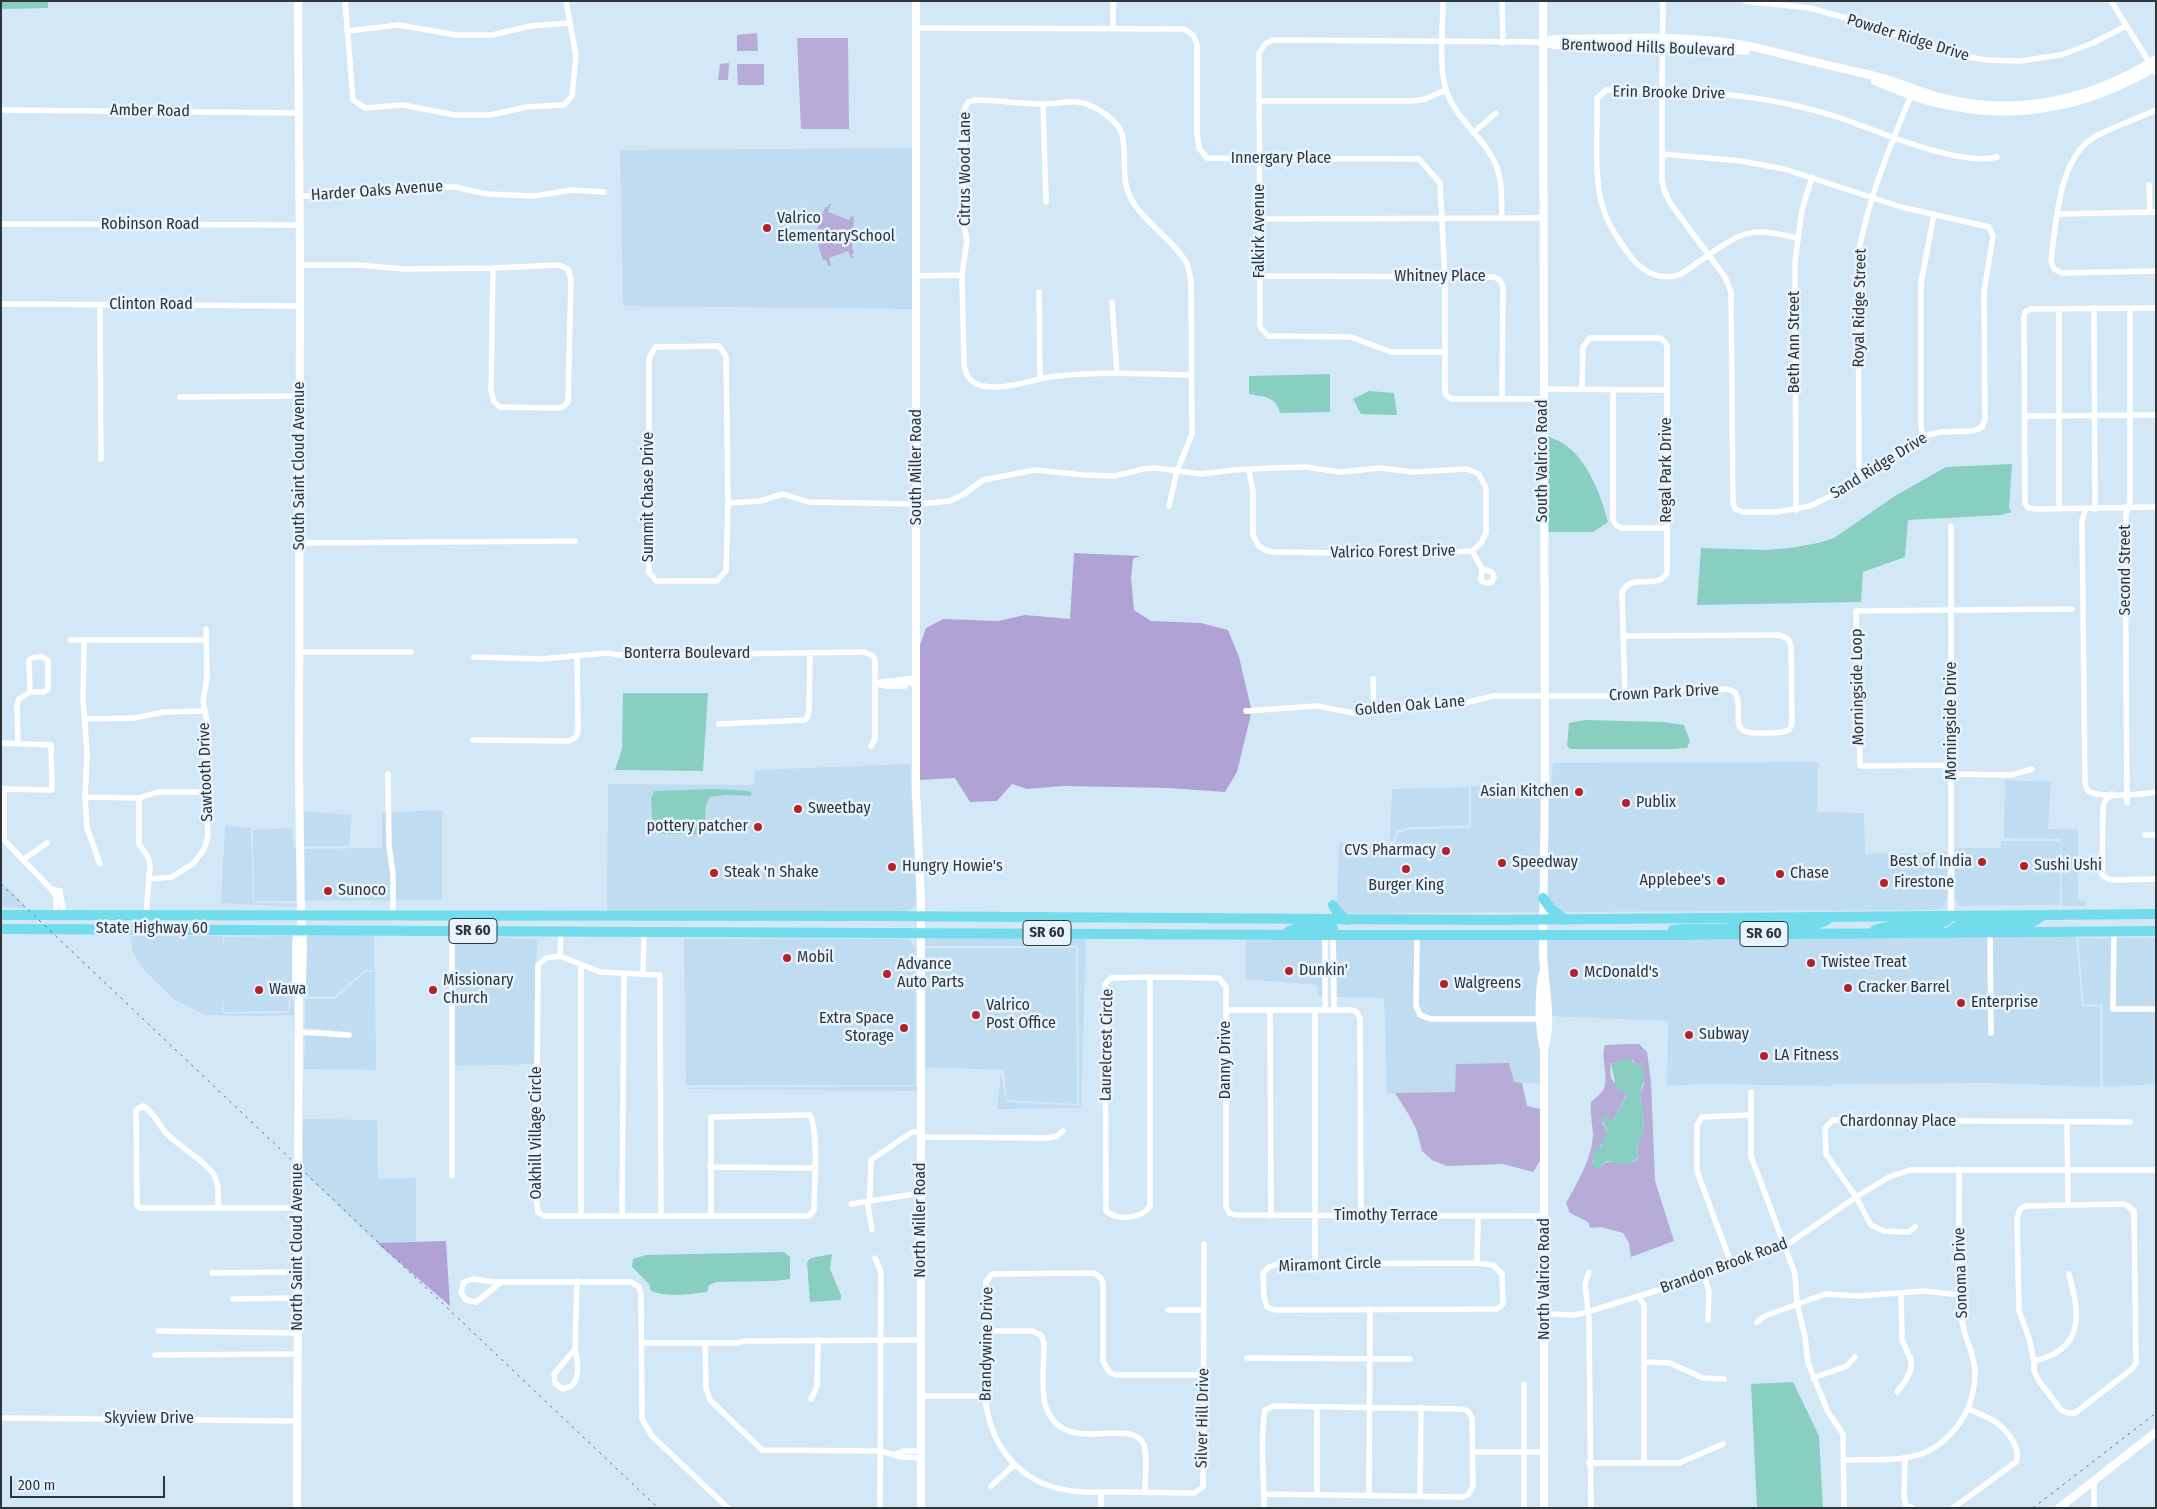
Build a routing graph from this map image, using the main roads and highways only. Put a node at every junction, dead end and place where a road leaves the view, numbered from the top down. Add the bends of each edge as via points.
1 (1543, 898) road end
2 (1333, 905) dead end
3 (2156, 914) edge
4 (1, 915) edge
5 (2045, 915) junction
6 (642, 916) junction
7 (1951, 916) junction
8 (746, 917) junction
9 (1835, 917) junction
10 (1097, 918) junction
11 (1748, 918) junction
12 (1347, 920) junction
13 (1566, 920) junction
14 (1329, 928) junction
15 (1, 929) edge
16 (543, 931) junction
17 (2156, 931) edge
18 (644, 932) junction
19 (1097, 933) junction
20 (1948, 933) junction
21 (1867, 934) junction
22 (1660, 935) junction
23 (1749, 935) junction

1 - 13 highway
2 - 12 highway
3 - 5 highway, SR 60
4 - 6 highway, SR 60
5 - 7 highway, SR 60
5 - 20 highway via 2029,924 1960,924
6 - 8 highway, SR 60
6 - 16 highway via 632,925
7 - 9 highway, SR 60
7 - 21 highway via 1938,924 1891,926
8 - 10 highway, SR 60
8 - 18 highway via 721,924 652,923
9 - 11 highway, SR 60
9 - 23 highway via 1811,926 1762,926 1751,930
10 - 14 highway, SR 60
10 - 19 highway
11 - 13 highway, SR 60
11 - 22 highway via 1746,924 1737,928 1688,928
12 - 13 highway, SR 60
12 - 14 highway, SR 60
14 - 19 highway, SR 60 via 1298,928 1281,934
14 - 22 highway, SR 60 via 1417,935
15 - 16 highway, State Highway 60 / SR 60
16 - 18 highway, SR 60
17 - 20 highway, SR 60
18 - 19 highway, SR 60
20 - 21 highway, SR 60
21 - 23 highway, SR 60
22 - 23 highway, SR 60

